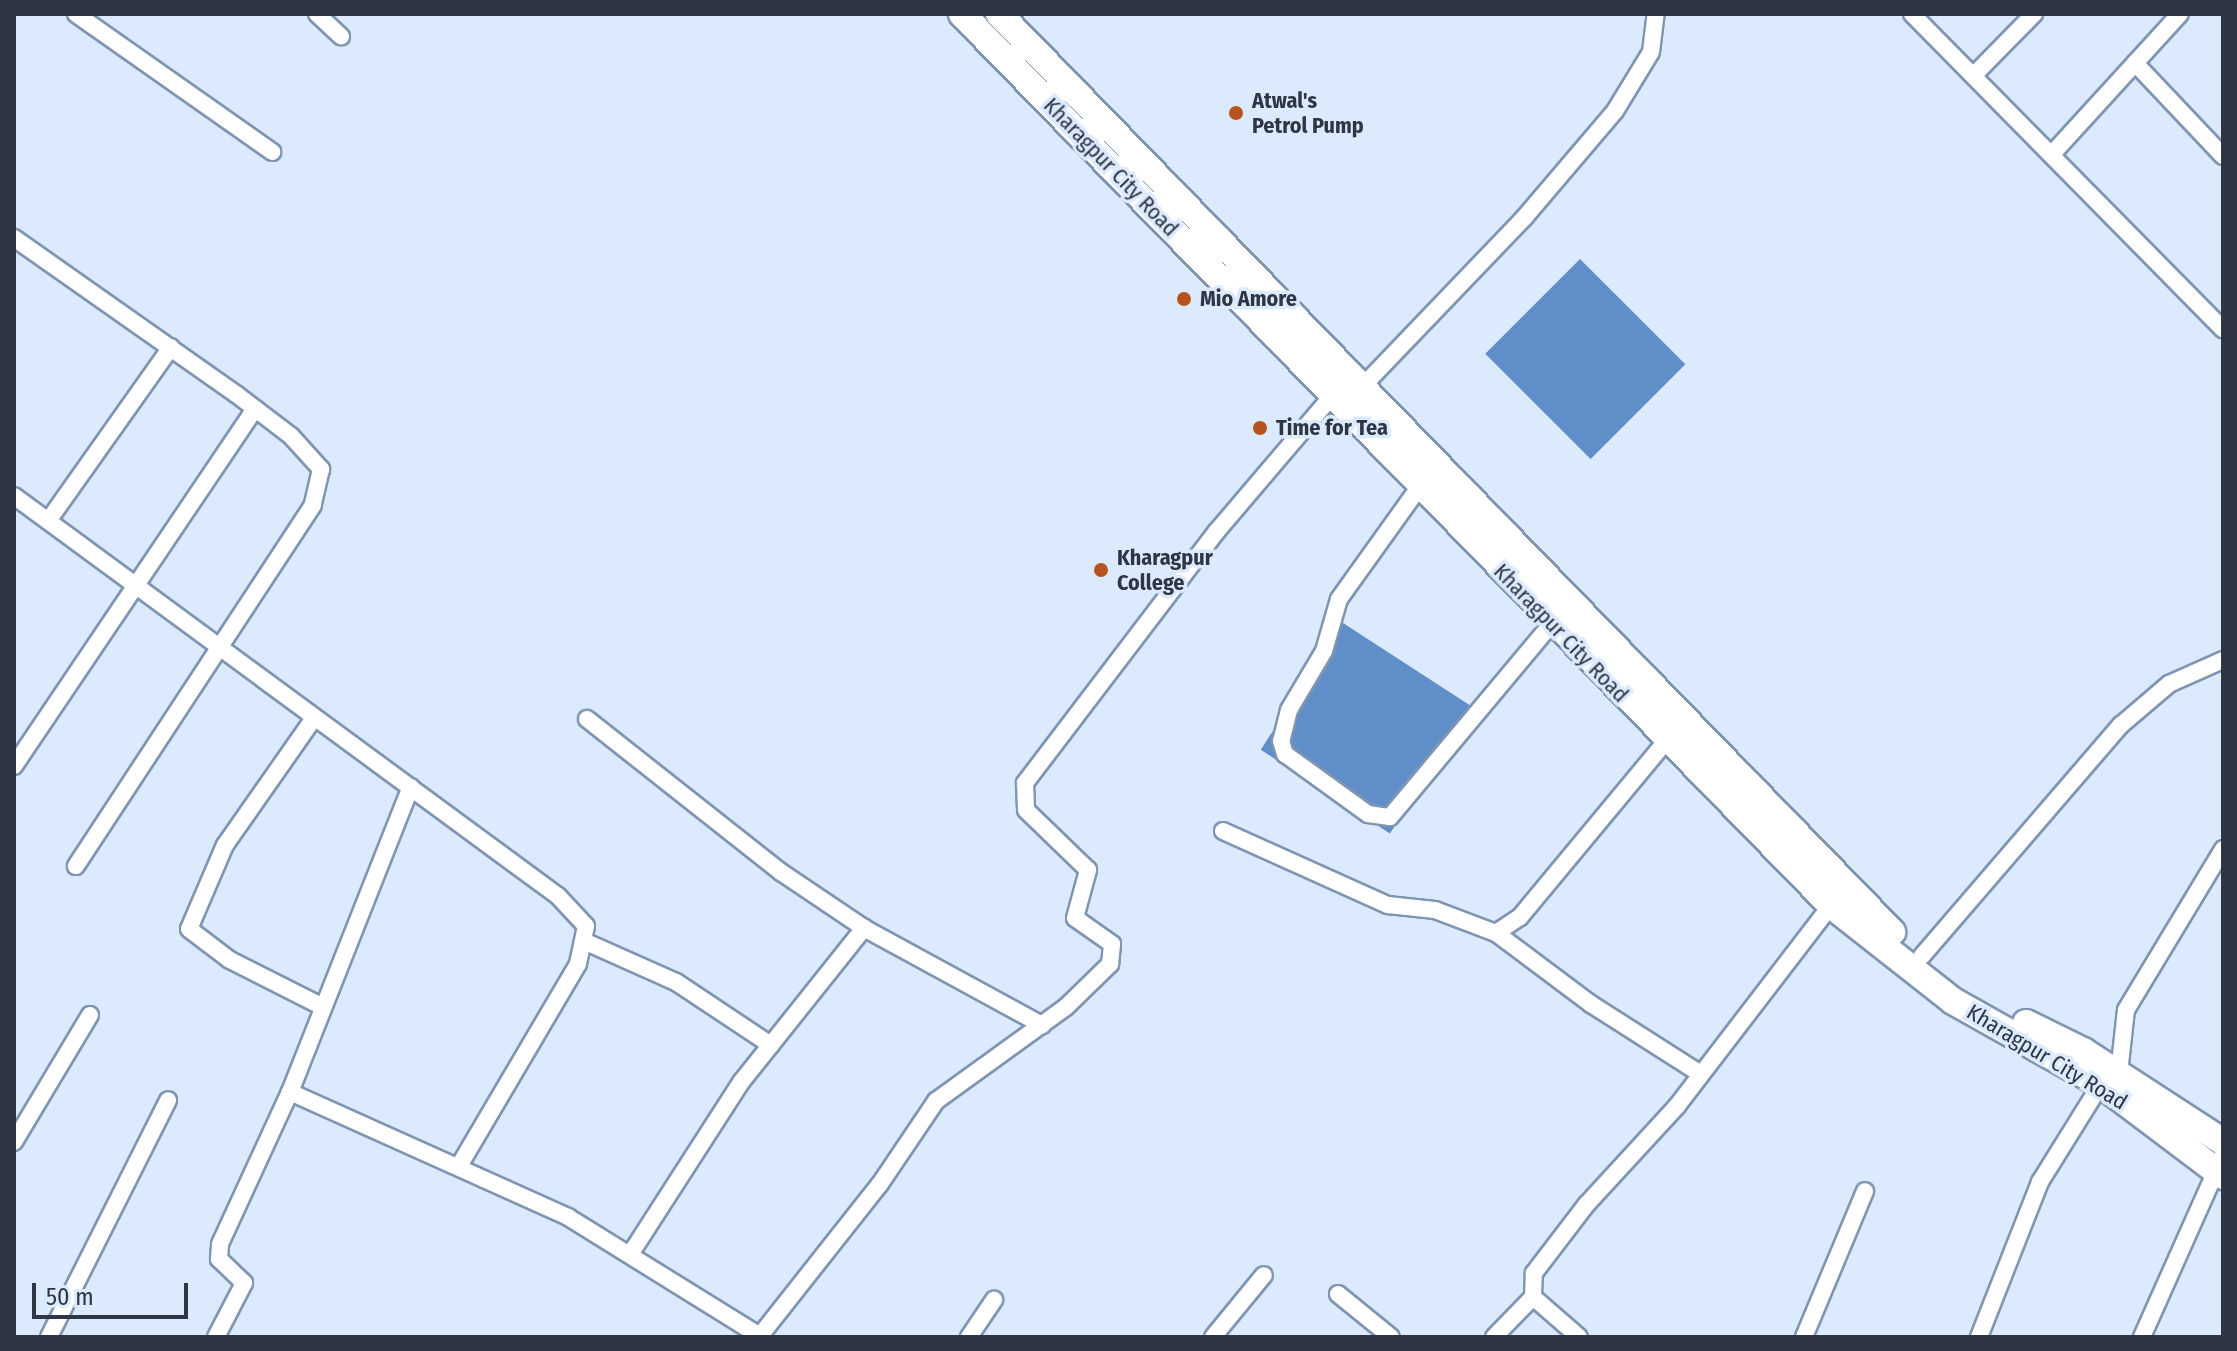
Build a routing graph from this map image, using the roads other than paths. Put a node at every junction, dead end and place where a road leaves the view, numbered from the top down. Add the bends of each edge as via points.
1 (76, 14) edge
2 (317, 14) edge
3 (962, 14) edge
4 (999, 14) edge
5 (1656, 14) edge
6 (1912, 14) edge
7 (2034, 14) edge
8 (2180, 14) edge
9 (341, 36) dead end
10 (2135, 63) junction
11 (1974, 75) junction
12 (272, 152) dead end
13 (2053, 153) junction
14 (2223, 156) edge
15 (14, 238) edge
16 (2223, 329) edge
17 (171, 347) junction
18 (1362, 387) junction
19 (1332, 396) junction
20 (255, 409) junction
21 (1420, 486) junction
22 (14, 496) edge
23 (48, 521) junction
24 (139, 588) junction
25 (1552, 623) junction
26 (219, 647) junction
27 (2223, 660) edge
28 (314, 718) junction
29 (587, 719) dead end
30 (1666, 741) junction
31 (14, 766) edge
32 (411, 787) junction
33 (1223, 831) dead end
34 (2223, 849) edge
35 (76, 866) dead end
36 (1831, 905) junction
37 (864, 928) junction
38 (1496, 933) junction
39 (586, 942) junction
40 (1922, 956) junction
41 (323, 1007) junction
42 (90, 1015) dead end
43 (1042, 1025) junction
44 (771, 1045) junction
45 (1701, 1074) junction
46 (2110, 1078) junction
47 (290, 1092) junction
48 (168, 1100) dead end
49 (14, 1142) edge
50 (2223, 1142) edge
51 (459, 1166) junction
52 (2221, 1167) edge
53 (1865, 1191) dead end
54 (631, 1253) junction
55 (1264, 1275) dead end
56 (1338, 1294) dead end
57 (1533, 1297) junction
58 (994, 1300) dead end
59 (49, 1337) edge
60 (216, 1337) edge
61 (759, 1337) edge
62 (969, 1337) edge
63 (1213, 1337) edge
64 (1391, 1337) edge
65 (1494, 1337) edge
66 (1579, 1337) edge
67 (1804, 1337) edge
68 (1979, 1337) edge
69 (2142, 1337) edge

1 - 12 street
2 - 9 street
3 - 19 main road, Kharagpur City Road
4 - 18 main road
5 - 18 street via 1651,52 1615,111 1524,218
6 - 11 street
7 - 11 street
8 - 10 street
10 - 13 street
10 - 14 street
11 - 13 street
13 - 16 street
15 - 17 street
17 - 20 street
17 - 23 street
18 - 40 main road via 1870,914
19 - 21 main road, Kharagpur City Road
19 - 43 street via 1217,531 1025,783 1026,810 1088,870 1075,918 1115,951 1110,964
20 - 24 street
20 - 26 street via 311,454 321,469 322,485
21 - 25 main road, Kharagpur City Road
21 - 25 street via 1339,599 1324,651 1286,719 1285,754 1368,814 1390,817
22 - 23 street
23 - 24 street
24 - 26 street
24 - 31 street
25 - 30 main road, Kharagpur City Road
26 - 28 street
26 - 35 street
27 - 40 street via 2169,684 2121,725
28 - 32 street
28 - 41 street via 225,845 189,926 230,960
29 - 37 street via 781,872
30 - 36 main road, Kharagpur City Road
30 - 38 street via 1520,917
32 - 39 street via 558,896 586,926
32 - 41 street
33 - 38 street via 1388,905 1435,910
34 - 46 street via 2131,1000
36 - 45 street
36 - 46 main road, Kharagpur City Road via 1953,1001
37 - 43 street
37 - 44 street
38 - 45 street via 1591,1004
39 - 44 street via 676,982
39 - 51 street
40 - 46 main road via 1969,994
41 - 47 street
42 - 49 street
43 - 61 street via 936,1101 880,1184
44 - 54 street
45 - 57 street via 1534,1273
46 - 50 main road
46 - 52 main road, Kharagpur City Road
46 - 68 street via 2040,1182
47 - 51 street
47 - 60 street via 220,1244 219,1259 244,1283
48 - 59 street
51 - 54 street
52 - 69 street
53 - 67 street
54 - 61 street
55 - 63 street
56 - 64 street
57 - 65 street
57 - 66 street
58 - 62 street

